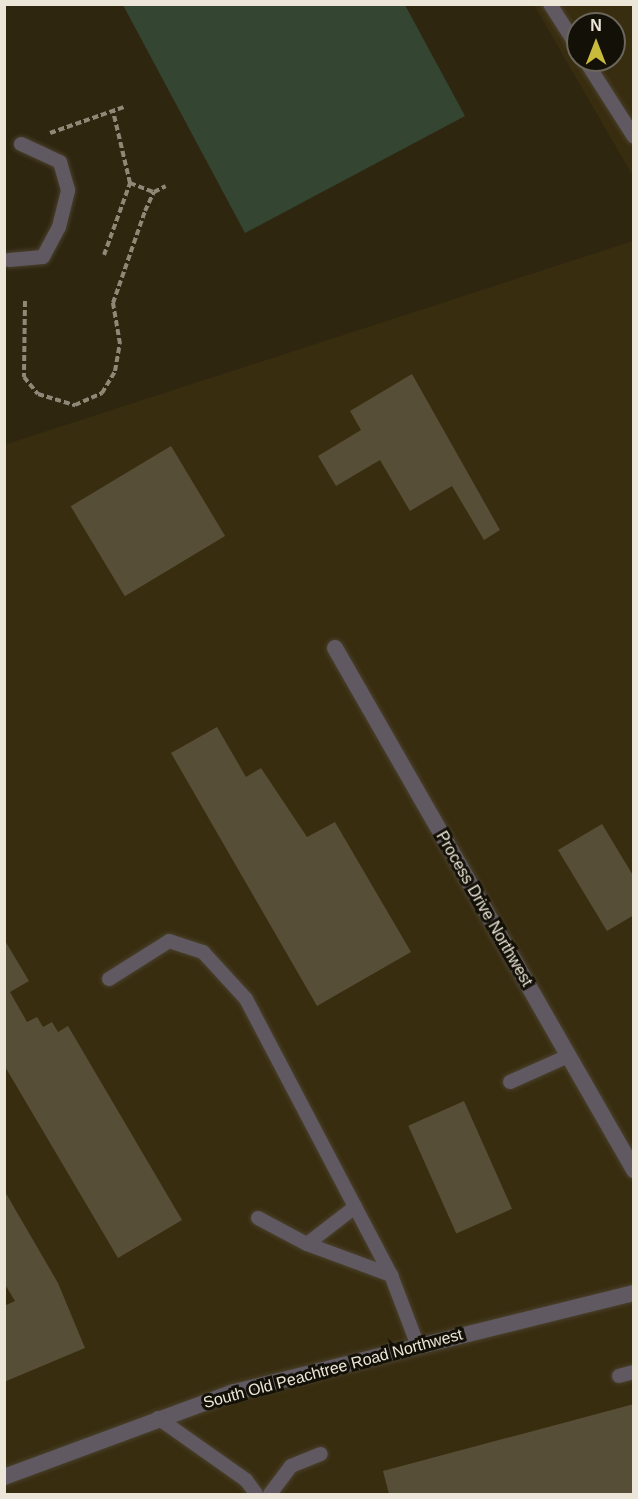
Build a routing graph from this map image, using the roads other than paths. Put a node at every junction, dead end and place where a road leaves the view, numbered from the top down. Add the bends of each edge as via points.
1 (550, 4) edge
2 (566, 29) edge
3 (593, 72) edge
4 (633, 136) edge
5 (21, 144) dead end
6 (9, 260) dead end
7 (335, 648) dead end
8 (109, 979) dead end
9 (568, 1056) junction
10 (510, 1082) dead end
11 (633, 1170) edge
12 (355, 1207) junction
13 (258, 1218) dead end
14 (307, 1244) junction
15 (391, 1275) junction
16 (633, 1293) edge
17 (418, 1346) junction
18 (633, 1372) edge
19 (619, 1376) dead end
20 (158, 1418) junction
21 (321, 1454) dead end
22 (4, 1477) edge
23 (256, 1494) edge
24 (270, 1494) edge

1 - 2 lane
3 - 4 lane
5 - 6 lane via 60,162 68,190 59,227 43,257
7 - 9 street, Process Drive Northwest
8 - 12 lane via 169,941 203,952 246,999
9 - 10 lane
9 - 11 street, Process Drive Northwest
12 - 14 lane
12 - 15 lane
13 - 14 lane
14 - 15 lane
15 - 17 lane
16 - 17 street, South Old Peachtree Road Northwest
17 - 20 street, South Old Peachtree Road Northwest via 234,1392
18 - 19 lane
20 - 22 street, South Old Peachtree Road Northwest
20 - 23 lane via 246,1480
21 - 24 lane via 291,1466

